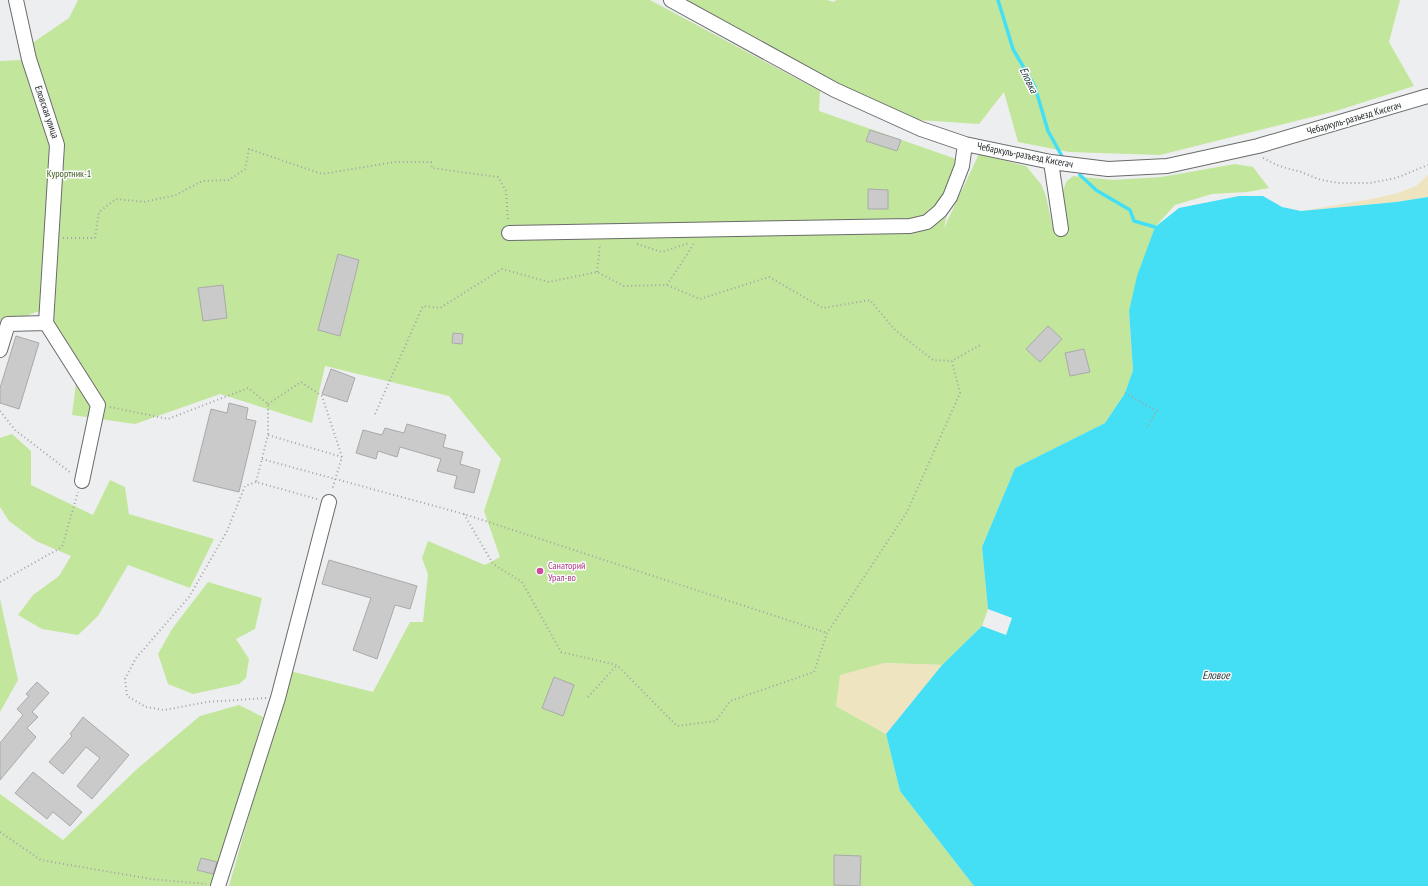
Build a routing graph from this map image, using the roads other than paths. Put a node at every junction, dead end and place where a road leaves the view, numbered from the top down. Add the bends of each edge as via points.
1 (16, 0) edge
2 (671, 0) edge
3 (1428, 96) edge
4 (965, 144) junction
5 (1051, 162) junction
6 (1061, 229) dead end
7 (509, 233) road end
8 (46, 323) junction
9 (0, 350) edge
10 (82, 481) road end
11 (328, 502) road end
12 (218, 885) edge

1 - 8 street, Еловская улица via 29,59 58,144
2 - 4 street, Чебаркуль-разъезд Кисегач via 835,90 921,129
3 - 5 street, Чебаркуль-разъезд Кисегач via 1249,148 1167,166 1108,169
4 - 5 street, Чебаркуль-разъезд Кисегач
4 - 7 street via 962,166 950,197 940,211 927,222 910,226
5 - 6 street
8 - 9 street via 8,324
8 - 10 street via 98,405
11 - 12 street via 278,698

